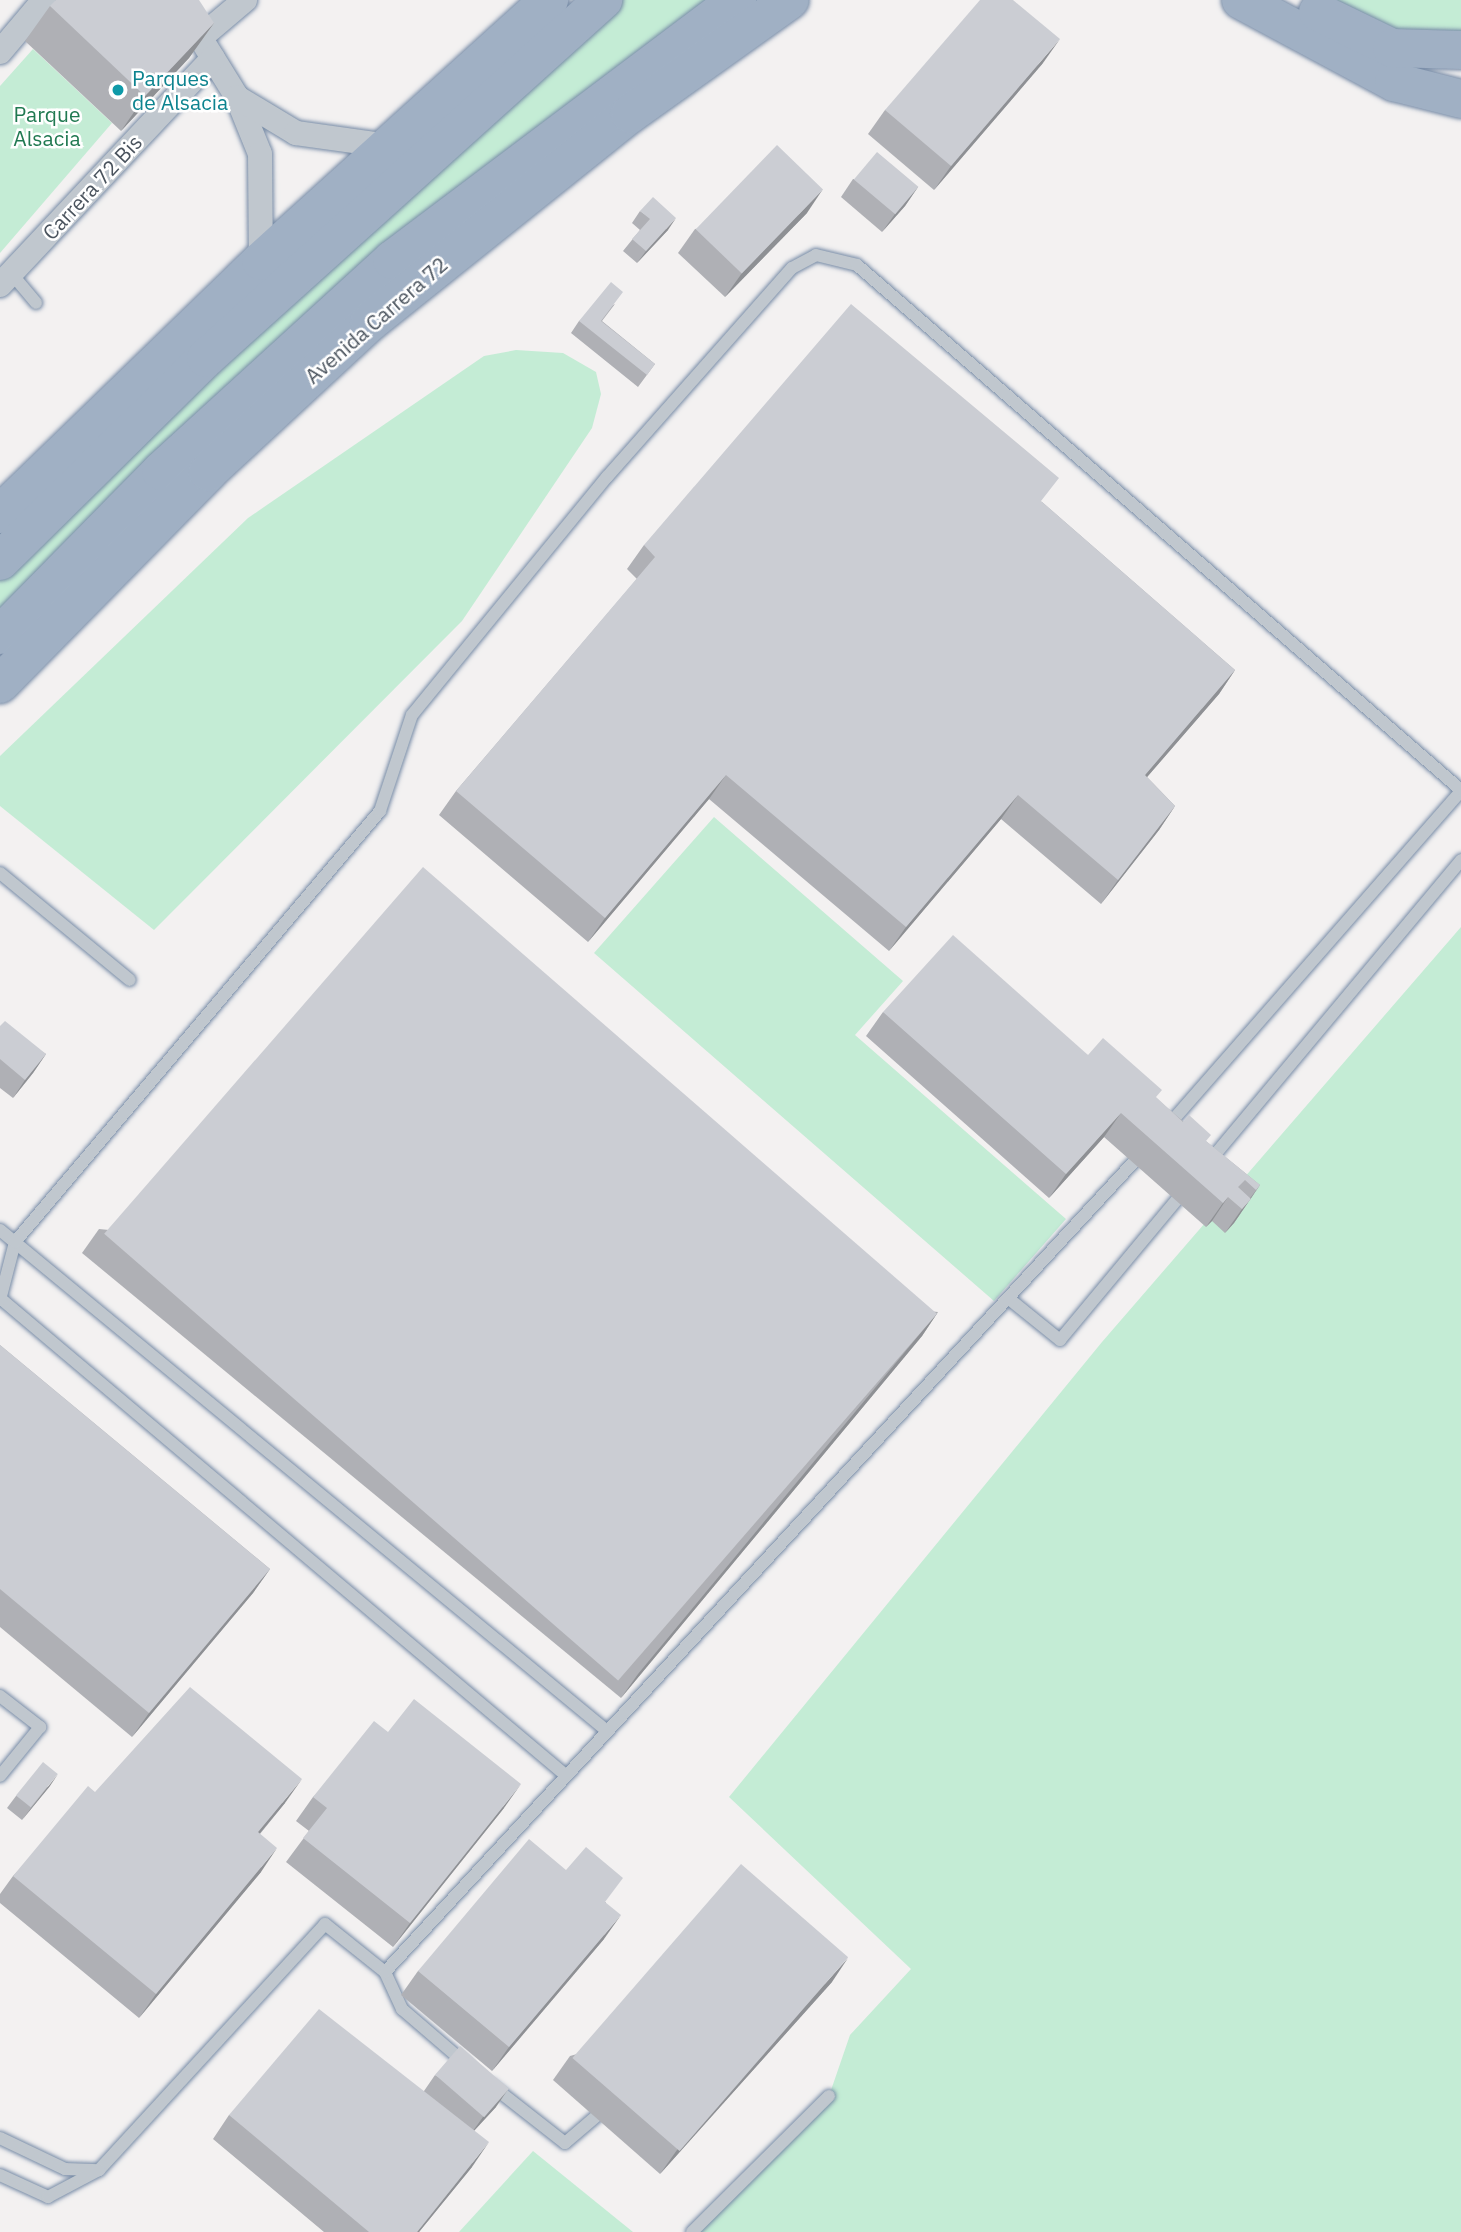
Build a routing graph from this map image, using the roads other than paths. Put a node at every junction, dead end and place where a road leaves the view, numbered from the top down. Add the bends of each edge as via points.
1 (44, 0) edge
2 (177, 0) edge
3 (245, 0) edge
4 (550, 0) edge
5 (603, 0) edge
6 (737, 0) edge
7 (790, 0) edge
8 (1241, 0) edge
9 (1295, 0) edge
10 (206, 48) junction
11 (1461, 50) edge
12 (0, 52) edge
13 (237, 97) junction
14 (1461, 99) edge
15 (390, 146) junction
16 (261, 261) junction
17 (5, 279) edge
18 (36, 303) dead end
19 (339, 307) junction
20 (314, 372) junction
21 (63, 497) junction
22 (0, 515) edge
23 (0, 561) edge
24 (0, 635) edge
25 (0, 684) edge
26 (1461, 791) edge
27 (1461, 860) edge
28 (0, 873) edge
29 (130, 980) dead end
30 (0, 1230) edge
31 (15, 1242) junction
32 (1008, 1298) junction
33 (0, 1299) edge
34 (0, 1696) edge
35 (606, 1730) junction
36 (564, 1774) junction
37 (0, 1776) edge
38 (385, 1972) junction
39 (620, 2094) edge
40 (829, 2096) dead end
41 (0, 2138) edge
42 (99, 2170) junction
43 (0, 2175) edge
44 (692, 2232) edge

1 - 12 street
2 - 10 street
3 - 10 street, Carrera 72 Bis
4 - 15 highway
5 - 21 highway via 206,358
6 - 19 highway, Avenida Carrera 72 via 618,84
7 - 20 highway, Avenida Carrera 72 via 534,188
8 - 14 highway via 1394,82
9 - 11 highway via 1392,48
10 - 13 street
10 - 17 street, Carrera 72 Bis
13 - 15 street via 296,133
13 - 16 street via 264,180
15 - 16 highway
16 - 22 highway
17 - 18 lane
19 - 20 highway
19 - 24 highway, Avenida Carrera 72 via 162,471
20 - 25 highway, Avenida Carrera 72
21 - 22 highway
21 - 23 highway
26 - 31 lane via 856,265 816,255 792,268 607,477 421,704 380,811
26 - 32 lane via 1194,1097
27 - 32 lane via 1060,1340
28 - 29 lane
30 - 31 lane
31 - 33 lane
31 - 35 lane
32 - 35 lane
33 - 36 lane
34 - 37 lane via 40,1727
35 - 36 lane
36 - 38 lane
38 - 39 lane via 402,2009 556,2140 573,2141
38 - 42 lane via 325,1924
40 - 44 lane
41 - 42 lane via 65,2169
42 - 43 lane via 48,2197

